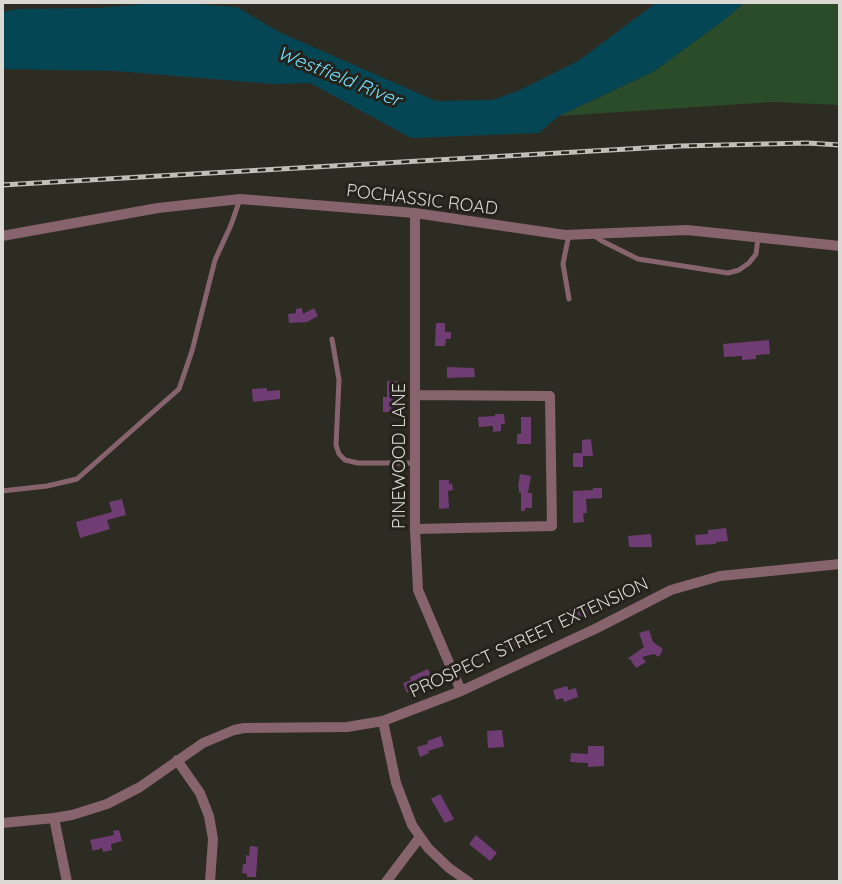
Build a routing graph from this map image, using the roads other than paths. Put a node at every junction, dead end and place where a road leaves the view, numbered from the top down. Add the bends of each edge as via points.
1 (240, 199) junction
2 (415, 213) junction
3 (569, 234) junction
4 (591, 234) junction
5 (2, 236) edge
6 (758, 237) junction
7 (840, 246) edge
8 (569, 299) dead end
9 (332, 339) dead end
10 (416, 395) junction
11 (415, 463) junction
12 (2, 491) edge
13 (415, 529) junction
14 (840, 564) edge
15 (461, 691) junction
16 (383, 721) junction
17 (177, 760) junction
18 (54, 818) junction
19 (2, 822) edge
20 (420, 837) junction
21 (67, 882) edge
22 (210, 882) edge
23 (386, 882) edge
24 (469, 882) edge

1 - 2 street, POCHASSIC ROAD
1 - 5 street, POCHASSIC ROAD via 158,208
1 - 12 lane via 215,260 179,389 77,479
2 - 3 street, POCHASSIC ROAD
2 - 10 street, PINEWOOD LANE
3 - 4 street, POCHASSIC ROAD
3 - 8 lane via 564,269
4 - 6 street, POCHASSIC ROAD via 687,230
4 - 6 lane via 638,259 728,272 749,263 756,254
6 - 7 street, POCHASSIC ROAD
9 - 11 lane via 339,390 339,454 358,463
10 - 11 street, PINEWOOD LANE
10 - 13 street via 550,396 552,526
11 - 13 street, PINEWOOD LANE
13 - 15 street, PINEWOOD LANE via 418,590
14 - 15 street, PROSPECT STREET EXTENSION via 720,576 671,590
15 - 16 street, PROSPECT STREET EXTENSION
16 - 17 street, PROSPECT STREET EXTENSION via 347,727 244,728 211,738
16 - 20 street via 401,798
17 - 18 street, PROSPECT STREET EXTENSION via 116,800
17 - 22 street via 200,793 209,816 213,839
18 - 19 street, PROSPECT STREET EXTENSION
18 - 21 street
20 - 23 street
20 - 24 street

